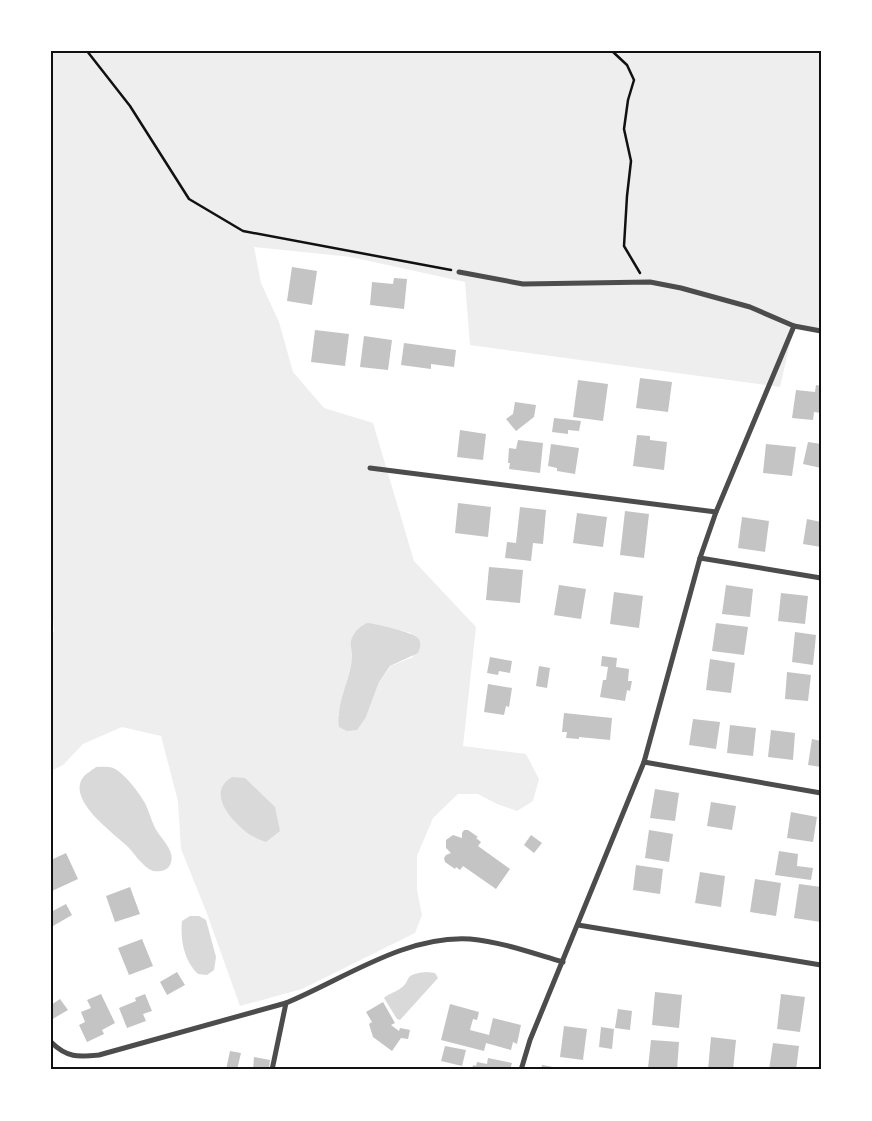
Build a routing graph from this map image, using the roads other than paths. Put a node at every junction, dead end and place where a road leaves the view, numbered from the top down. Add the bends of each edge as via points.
1 (460, 272) road end
2 (794, 326) junction
3 (821, 331) edge
4 (370, 468) dead end
5 (716, 512) junction
6 (700, 558) junction
7 (821, 578) edge
8 (644, 762) junction
9 (821, 793) edge
10 (578, 925) junction
11 (563, 962) junction
12 (821, 965) edge
13 (286, 1003) junction
14 (51, 1042) edge
15 (272, 1070) edge
16 (521, 1070) edge

1 - 2 street via 523,284 650,282 750,307
2 - 3 street
2 - 5 street
4 - 5 street
5 - 6 street
6 - 7 street
6 - 8 street
8 - 9 street
8 - 10 street
10 - 11 street
10 - 12 street
11 - 13 street via 497,943 467,939 434,941 388,955
11 - 16 street
13 - 14 street via 99,1055 69,1055
13 - 15 street

